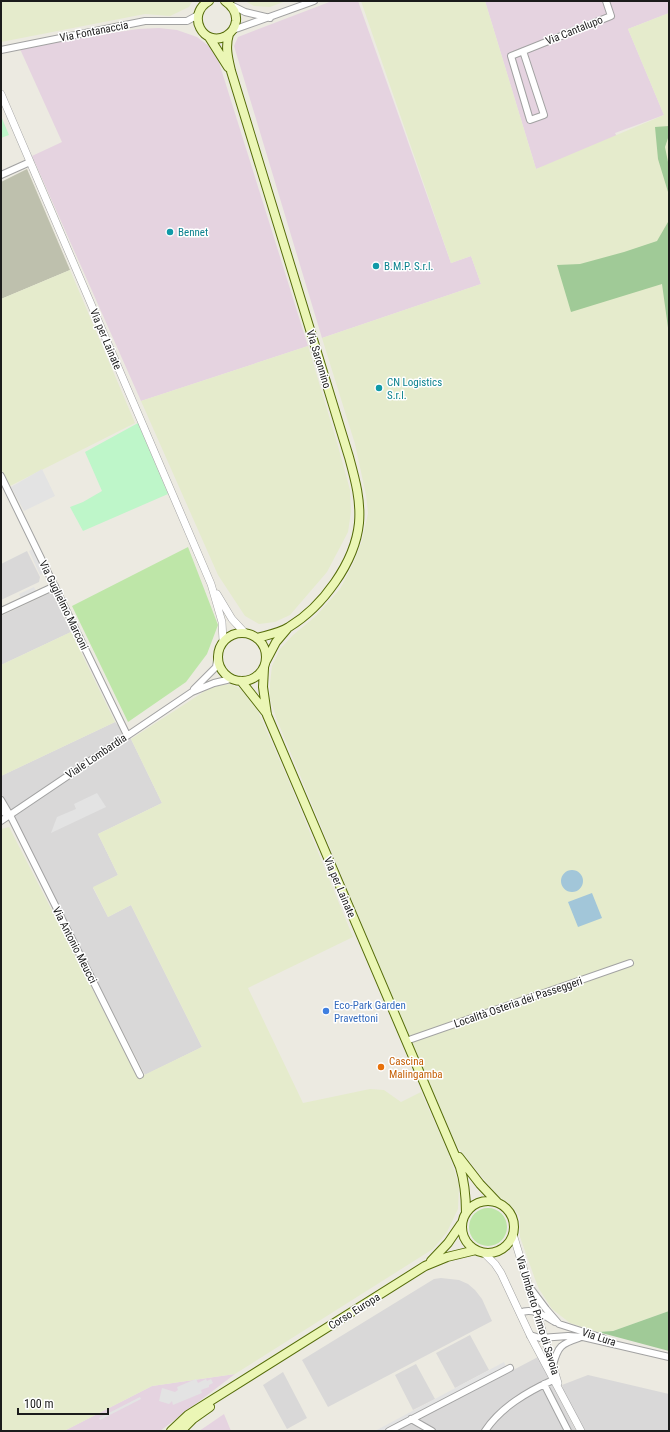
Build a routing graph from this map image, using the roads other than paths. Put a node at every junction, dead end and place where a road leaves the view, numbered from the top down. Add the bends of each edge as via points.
1 (199, 1) edge
2 (209, 1) edge
3 (314, 1) edge
4 (606, 1) edge
5 (228, 3) edge
6 (199, 12) junction
7 (270, 18) junction
8 (187, 21) junction
9 (202, 31) junction
10 (231, 32) junction
11 (209, 37) junction
12 (1, 50) edge
13 (523, 51) junction
14 (231, 71) junction
15 (1, 94) edge
16 (30, 162) junction
17 (1, 175) edge
18 (1, 476) edge
19 (211, 584) junction
20 (55, 586) junction
21 (1, 611) edge
22 (288, 628) junction
23 (245, 633) junction
24 (257, 638) junction
25 (223, 641) junction
26 (218, 653) junction
27 (265, 665) junction
28 (231, 679) junction
29 (240, 681) junction
30 (192, 692) junction
31 (267, 715) junction
32 (127, 735) junction
33 (1, 800) edge
34 (1, 810) edge
35 (9, 816) junction
36 (1, 821) edge
37 (630, 963) dead end
38 (406, 1041) junction
39 (140, 1075) dead end
40 (451, 1144) junction
41 (499, 1204) junction
42 (464, 1217) junction
43 (513, 1234) junction
44 (480, 1252) junction
45 (425, 1266) junction
46 (530, 1288) junction
47 (520, 1313) junction
48 (538, 1314) junction
49 (559, 1324) junction
50 (530, 1335) junction
51 (545, 1336) junction
52 (583, 1337) junction
53 (638, 1350) junction
54 (283, 1356) junction
55 (669, 1357) edge
56 (553, 1365) junction
57 (510, 1368) dead end
58 (553, 1380) junction
59 (544, 1384) junction
60 (562, 1397) junction
61 (411, 1419) junction
62 (171, 1431) edge
63 (181, 1431) edge
64 (389, 1431) edge
65 (432, 1431) edge
66 (485, 1431) edge
67 (568, 1431) edge
68 (581, 1431) edge

1 - 6 main road
2 - 6 main road
3 - 7 street
4 - 13 street, Via Cantalupo via 611,16
5 - 7 street via 245,12
5 - 10 main road, Via Saronnino via 236,15 236,24
6 - 8 street, Via Fontanaccia
6 - 9 main road via 198,22
7 - 10 street
8 - 9 street
8 - 12 street, Via Fontanaccia via 145,21
9 - 11 main road, Via Saronnino
10 - 11 main road via 223,37
10 - 14 main road, Via Saronnino via 226,49
11 - 14 main road, Via Saronnino
13 - 13 street, Via Cantalupo via 511,56 530,120 544,115
14 - 22 main road, Via Saronnino via 358,491 359,524 354,546 345,566 316,606
15 - 16 street, Via per Lainate
16 - 17 street
16 - 19 street, Via per Lainate
18 - 20 street, Via Guglielmo Marconi
19 - 23 street, Via per Lainate via 232,619
19 - 25 street, Via per Lainate via 222,622
20 - 21 street
20 - 32 street, Via Guglielmo Marconi
22 - 24 main road, Via Saronnino
22 - 27 main road, Via Saronnino via 276,642
23 - 24 main road
23 - 25 main road via 237,633
24 - 27 main road via 265,648
25 - 26 main road
26 - 28 main road via 220,668
26 - 30 street, Viale Lombardia via 216,667
27 - 29 main road via 254,678
27 - 31 main road, Via per Lainate via 263,687
28 - 29 main road
28 - 30 street, Viale Lombardia
29 - 31 main road, Via per Lainate
30 - 32 street, Viale Lombardia
31 - 38 main road, Via per Lainate
32 - 35 street, Viale Lombardia
33 - 35 street, Via Antonio Meucci
34 - 35 street
35 - 36 street, Viale Lombardia
35 - 39 street, Via Antonio Meucci
37 - 38 street, Località Osteria dei Passeggeri
38 - 40 main road, Via per Lainate
40 - 41 main road via 469,1171
40 - 42 main road via 464,1181
41 - 42 main road via 492,1201 477,1203 470,1207
41 - 43 main road via 511,1216
42 - 44 main road via 464,1238
42 - 45 main road, Corso Europa via 448,1243
43 - 44 main road via 510,1241 499,1251
43 - 46 street, Via Umberto Primo di Savoia
44 - 45 main road, Corso Europa via 447,1257
44 - 47 street, Via Umberto Primo di Savoia via 496,1264
45 - 54 main road, Corso Europa
46 - 48 street, Via Umberto Primo di Savoia
46 - 49 street, Via Lura
47 - 48 street, Via Lura via 530,1311
47 - 50 street, Via Umberto Primo di Savoia
48 - 49 street, Via Lura
48 - 51 street, Via Umberto Primo di Savoia
49 - 53 street, Via Lura
50 - 51 street, Via Lura
50 - 58 street, Via Umberto Primo di Savoia
51 - 52 street, Via Lura
51 - 56 street, Via Umberto Primo di Savoia
52 - 53 street, Via Lura
52 - 56 street, Via Lura via 566,1342 560,1347
53 - 55 street, Via Lura
54 - 62 main road, Corso Europa via 188,1415
54 - 63 main road, Corso Europa via 204,1411
56 - 60 street, Via Umberto Primo di Savoia
57 - 61 street
58 - 59 street
58 - 60 street, Via Umberto Primo di Savoia
59 - 66 street via 510,1404
59 - 67 street
60 - 68 street, Via Umberto Primo di Savoia
61 - 64 street
61 - 65 street

